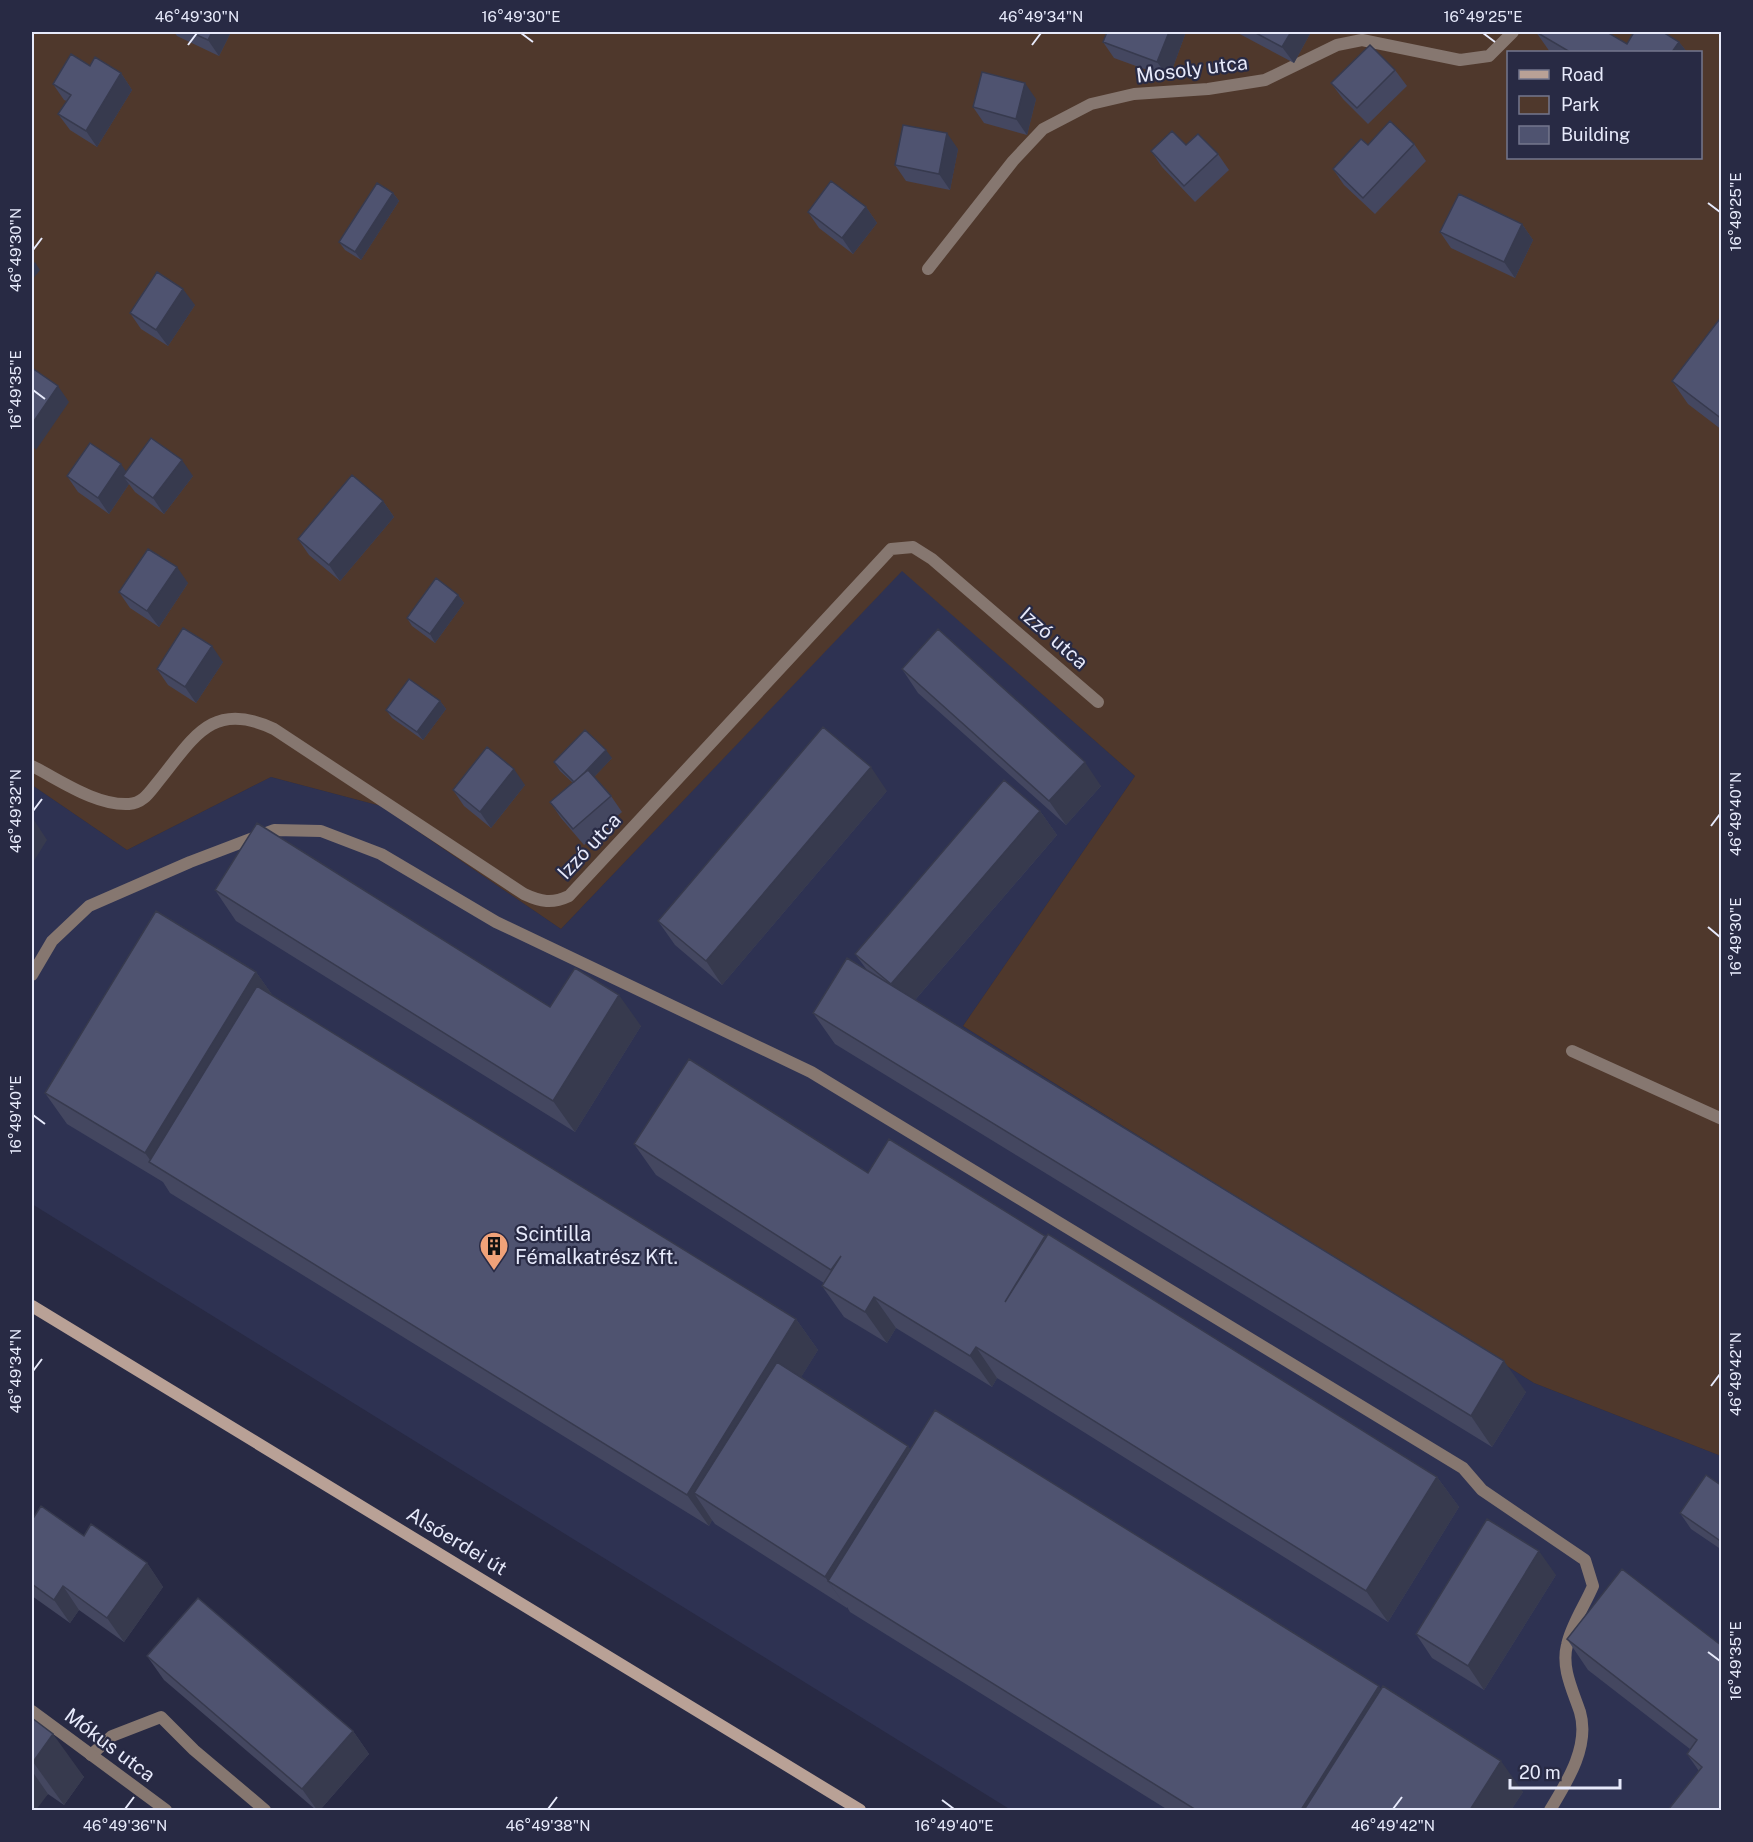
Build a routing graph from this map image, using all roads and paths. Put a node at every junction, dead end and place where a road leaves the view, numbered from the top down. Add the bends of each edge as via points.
1 (1513, 32) edge
2 (928, 269) dead end
3 (1098, 702) dead end
4 (32, 766) edge
5 (32, 975) edge
6 (1572, 1051) dead end
7 (1722, 1119) edge
8 (32, 1306) edge
9 (32, 1711) edge
10 (91, 1755) junction
11 (166, 1810) edge
12 (265, 1810) edge
13 (860, 1810) edge
14 (1550, 1810) edge

1 - 2 street, Mosoly utca via 1489,56 1460,60 1362,40 1336,45 1264,80 1134,94 1091,104 1043,129
3 - 4 street, Izzó utca via 932,559 913,547 891,549 568,896 556,902 540,902 524,894 255,720 216,720 198,732 143,800 129,804 98,799
5 - 14 street via 51,941 89,906 274,830 321,831 381,854 506,927 811,1072 1463,1468 1482,1490 1585,1560 1593,1586 1566,1646 1568,1684 1580,1714 1581,1744 1569,1779
6 - 7 street
8 - 13 main road, Alsóerdei út
9 - 10 street, Mókus utca
10 - 11 street, Mókus utca
10 - 12 street via 112,1736 161,1717

